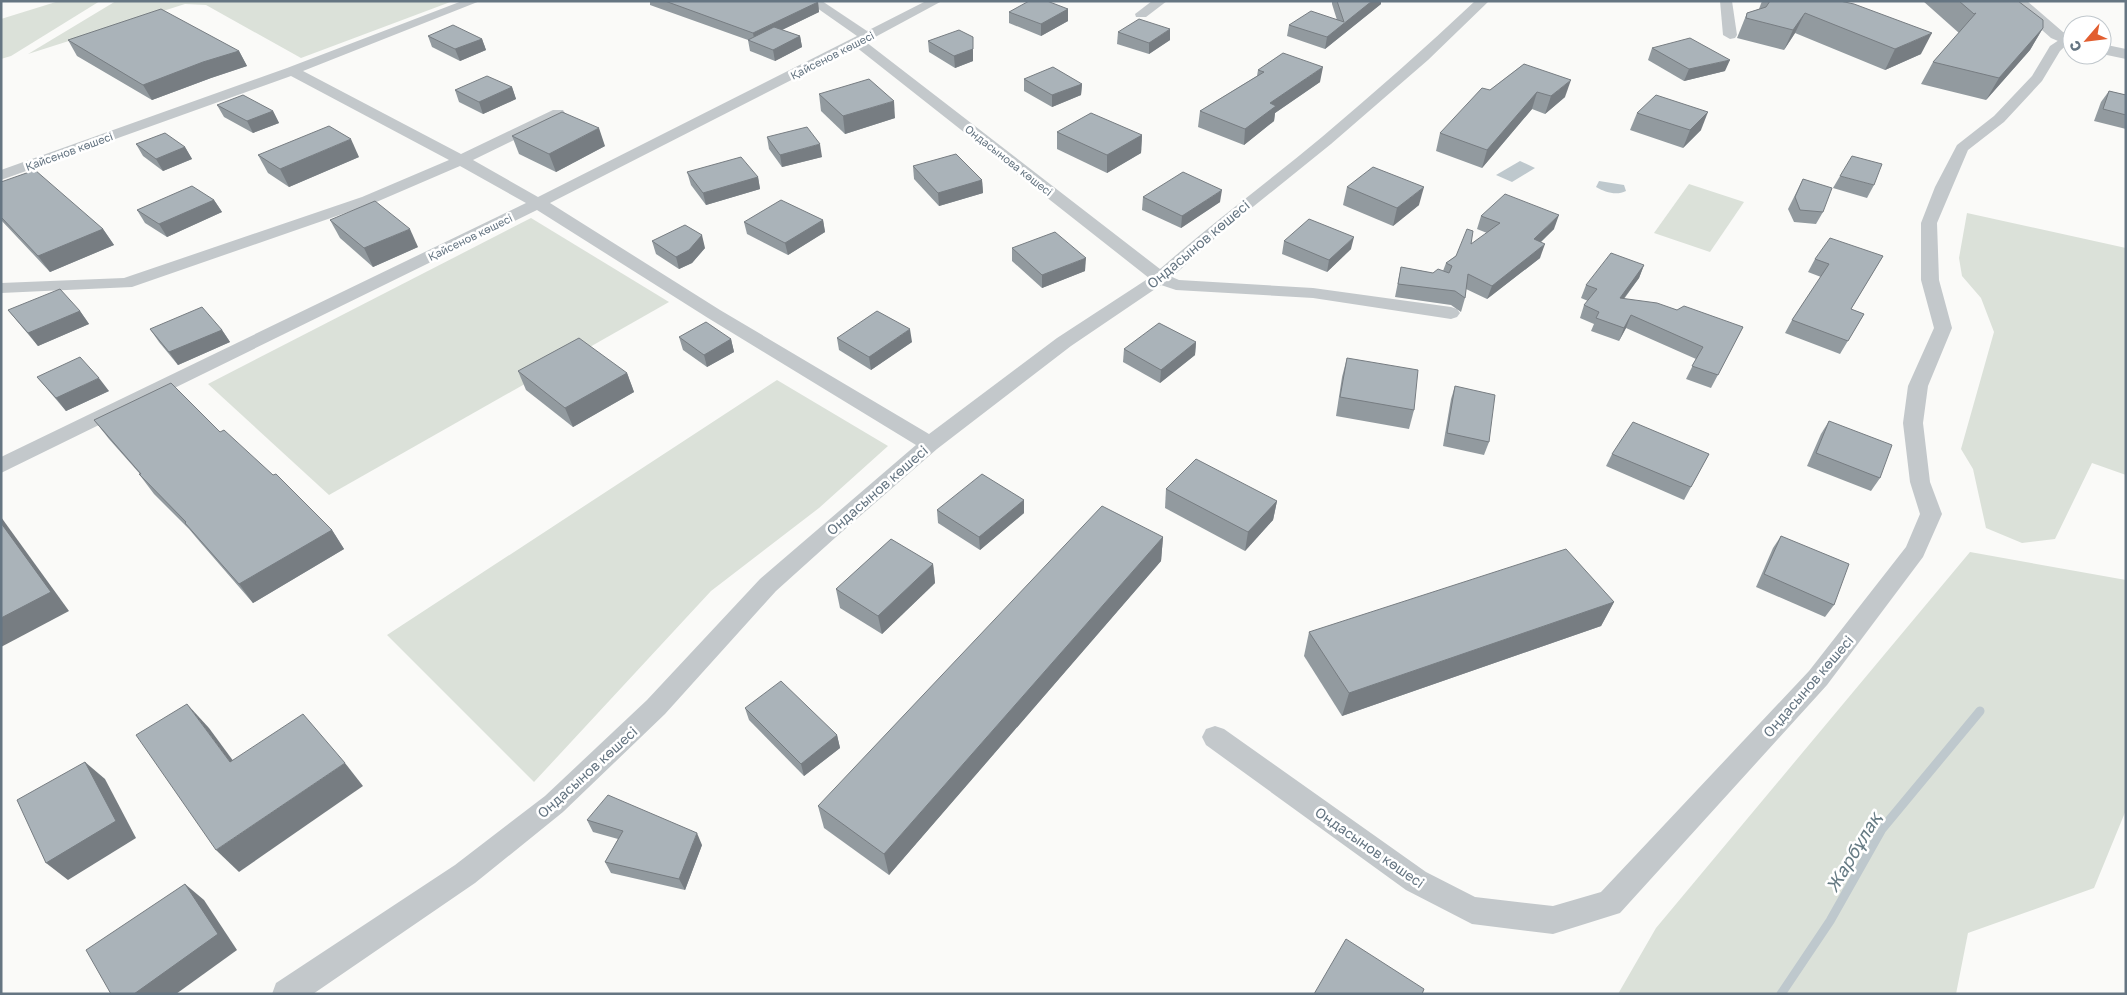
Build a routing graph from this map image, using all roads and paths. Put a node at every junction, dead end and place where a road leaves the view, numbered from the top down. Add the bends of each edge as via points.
1 (474, 1) edge
2 (813, 1) edge
3 (936, 1) edge
4 (1161, 1) edge
5 (1482, 1) edge
6 (1726, 1) edge
7 (2017, 1) edge
8 (1141, 14) dead end
9 (1730, 35) dead end
10 (2062, 36) edge
11 (863, 39) junction
12 (2062, 45) edge
13 (2112, 51) edge
14 (2126, 54) edge
15 (292, 71) junction
16 (558, 113) edge
17 (461, 160) junction
18 (1, 175) edge
19 (538, 203) junction
20 (1160, 278) junction
21 (1, 288) edge
22 (1451, 314) dead end
23 (930, 444) junction
24 (1, 466) edge
25 (1215, 737) dead end
26 (287, 994) edge

1 - 15 street, Қайсенов көшесі
2 - 11 street, Ондасынова көшесі
3 - 11 street, Қайсенов көшесі
4 - 8 street
5 - 20 street, Ондасынов көшесі via 1326,141 1217,227
6 - 9 street
7 - 10 street, Оңдасынов көшесі
11 - 19 street, Қайсенов көшесі
11 - 20 street, Ондасынова көшесі
12 - 25 street, Оңдасынов көшесі via 1999,119 1962,148 1942,187 1930,223 1930,280 1943,328 1918,386 1913,423 1920,482 1931,514 1915,551 1818,678 1610,903 1553,920 1472,910 1416,881
13 - 14 street
15 - 17 street
15 - 18 street, Қайсенов көшесі
16 - 17 street
17 - 19 street
17 - 21 street via 368,200 126,283
19 - 23 street
19 - 24 street, Қайсенов көшесі
20 - 22 street via 1176,285 1313,293
20 - 23 street, Ондасынов көшесі via 1064,342
23 - 26 street, Ондасынов көшесі via 768,585 656,707 554,804 466,874

